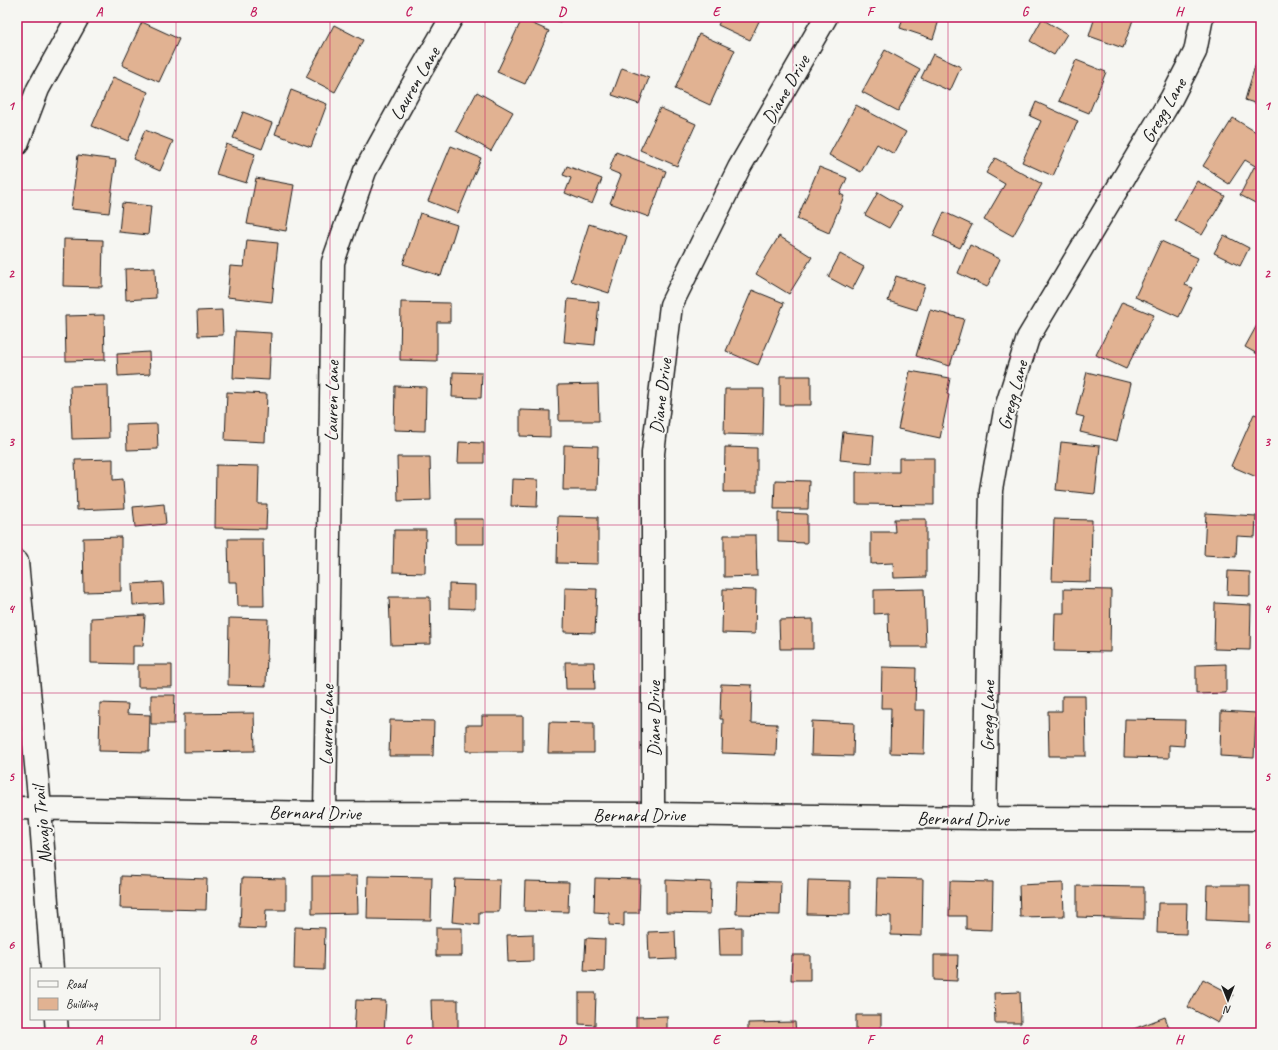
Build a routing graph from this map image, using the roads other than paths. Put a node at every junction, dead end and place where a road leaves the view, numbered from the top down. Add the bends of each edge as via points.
1 (78, 17) edge
2 (452, 17) edge
3 (826, 17) edge
4 (1202, 17) edge
5 (17, 144) edge
6 (17, 562) edge
7 (17, 808) edge
8 (40, 808) junction
9 (325, 813) junction
10 (653, 814) junction
11 (985, 818) junction
12 (1261, 819) edge
13 (52, 968) edge
14 (56, 1020) edge
15 (57, 1033) edge

1 - 5 street via 38,90
2 - 9 street, Lauren Lane via 365,171 333,262
3 - 10 street, Diane Drive via 739,168 671,305 653,454
4 - 11 street, Gregg Lane via 1195,52 1170,99 1028,338 1005,411 991,490
6 - 8 street, Navajo Trail
7 - 8 street, Bernard Drive
8 - 9 street, Bernard Drive
8 - 13 street, Navajo Trail
9 - 10 street, Bernard Drive
10 - 11 street, Bernard Drive
11 - 12 street, Bernard Drive
14 - 15 street

